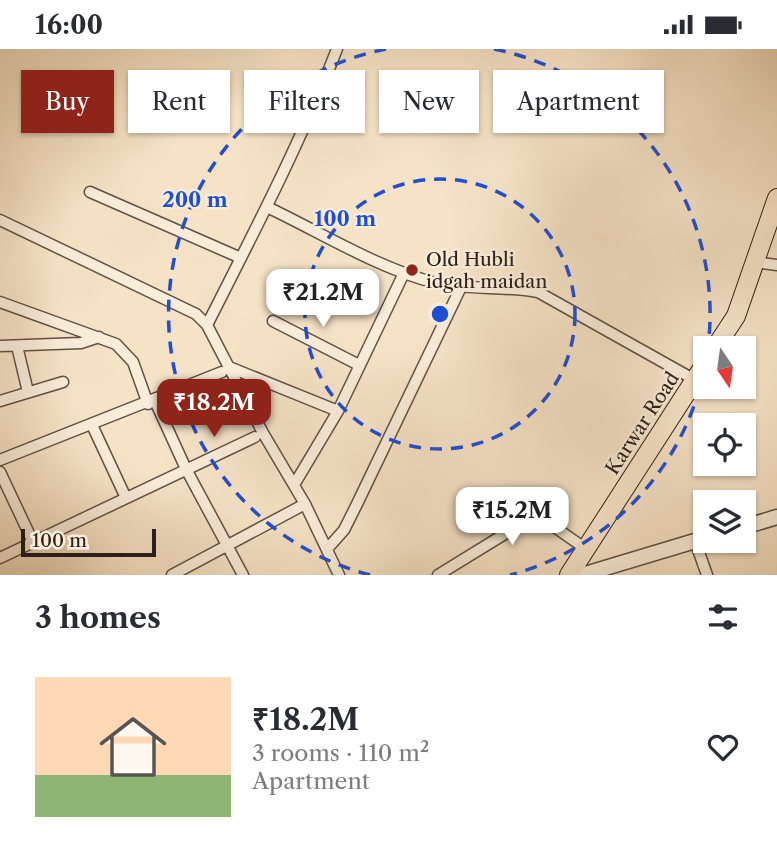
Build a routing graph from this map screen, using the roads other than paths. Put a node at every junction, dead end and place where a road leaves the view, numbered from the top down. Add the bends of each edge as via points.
1 (337, 49) edge
2 (90, 192) dead end
3 (777, 198) edge
4 (267, 207) junction
5 (0, 220) edge
6 (242, 258) junction
7 (755, 262) junction
8 (777, 265) edge
9 (404, 273) junction
10 (473, 286) junction
11 (0, 302) edge
12 (273, 321) dead end
13 (207, 325) junction
14 (723, 336) edge
15 (99, 337) junction
16 (0, 346) edge
17 (17, 346) junction
18 (359, 365) junction
19 (226, 370) junction
20 (693, 379) edge
21 (63, 382) dead end
22 (693, 383) edge
23 (28, 393) junction
24 (0, 401) edge
25 (152, 402) junction
26 (338, 411) junction
27 (92, 425) junction
28 (255, 437) dead end
29 (0, 460) edge
30 (186, 469) junction
31 (0, 472) edge
32 (294, 485) junction
33 (126, 498) junction
34 (305, 504) junction
35 (777, 517) edge
36 (756, 523) edge
37 (33, 542) junction
38 (693, 542) edge
39 (229, 546) junction
40 (328, 548) junction
41 (586, 549) junction
42 (702, 553) edge
43 (0, 558) edge
44 (172, 575) edge
45 (243, 575) edge
46 (339, 575) edge
47 (438, 575) edge
48 (569, 575) edge
49 (582, 575) edge
50 (706, 575) edge

1 - 4 street
2 - 6 street
3 - 7 highway
4 - 6 street
4 - 9 street
5 - 13 street via 196,314
6 - 13 street
7 - 8 street
7 - 14 highway via 736,316
9 - 10 street via 438,283
9 - 18 street
10 - 20 street via 538,292
10 - 40 street via 344,530
11 - 15 street
12 - 18 street
13 - 19 street
15 - 17 street via 81,343
15 - 25 street via 127,352
16 - 17 street
17 - 23 street
18 - 26 street
19 - 25 street
19 - 26 street
19 - 32 street
21 - 23 street
22 - 41 highway, Karwar Road
23 - 24 street
25 - 27 street
25 - 30 street
26 - 32 street
27 - 29 street
27 - 33 street
28 - 30 street
30 - 33 street
30 - 39 street
31 - 37 street
32 - 34 street
33 - 37 street
34 - 39 street
34 - 40 street
35 - 36 street
37 - 43 street
38 - 49 street
39 - 44 street
39 - 45 street
40 - 46 street
41 - 47 street via 534,516
41 - 48 highway, Karwar Road
42 - 50 street

